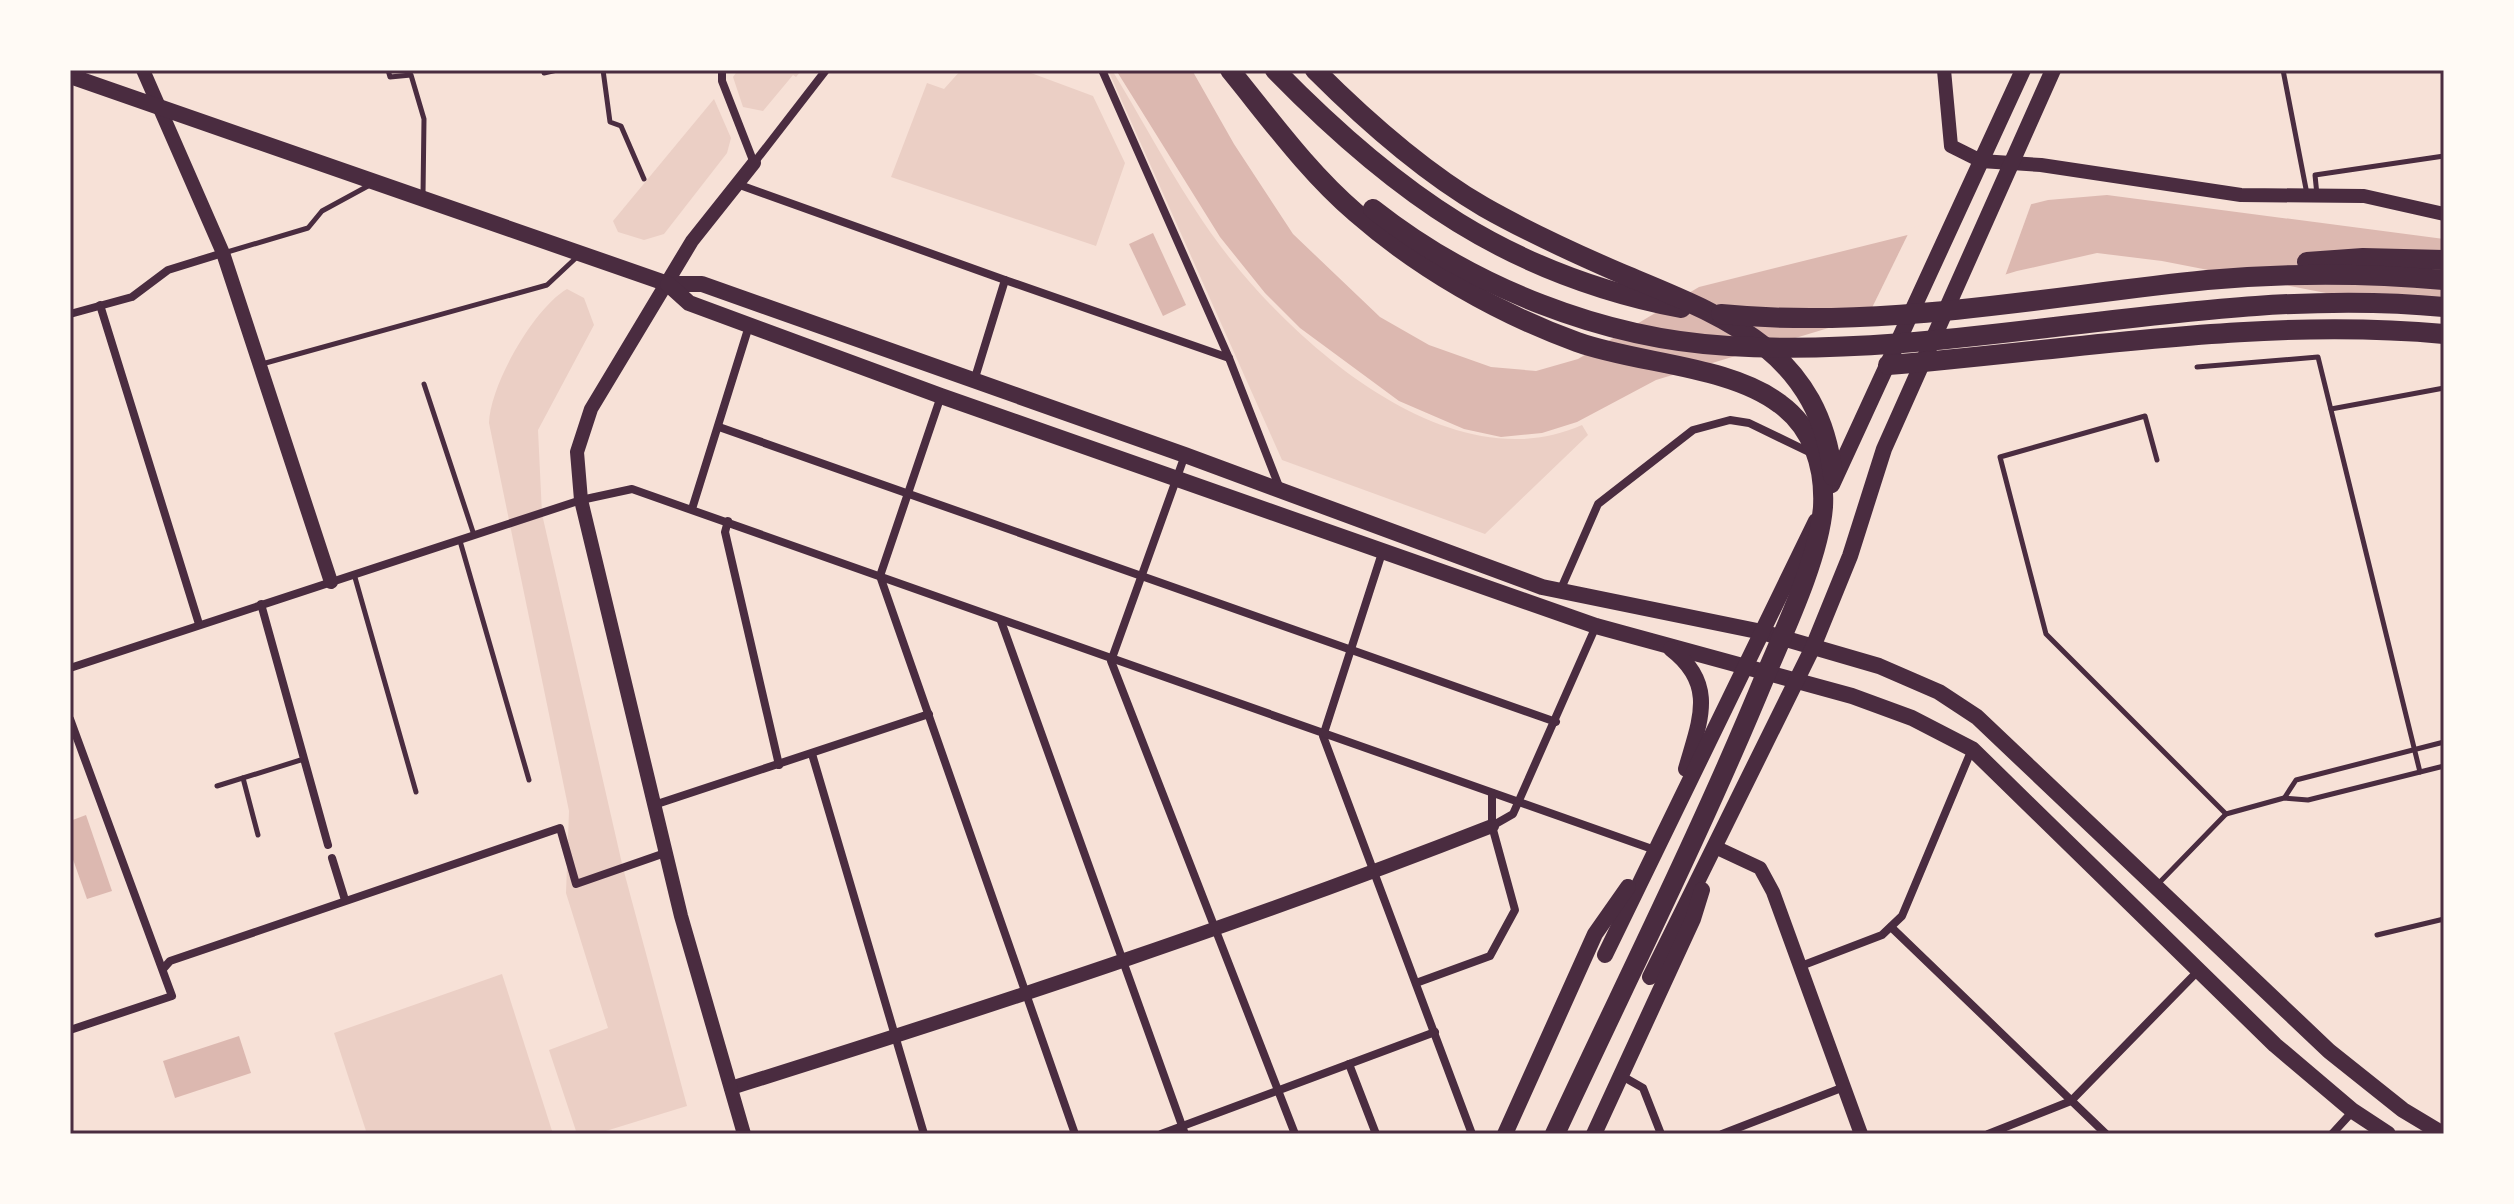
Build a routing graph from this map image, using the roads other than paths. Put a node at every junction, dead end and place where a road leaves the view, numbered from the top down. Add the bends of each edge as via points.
1 (143, 70) edge
2 (388, 70) edge
3 (557, 70) edge
4 (603, 70) edge
5 (722, 70) edge
6 (826, 70) edge
7 (1102, 70) edge
8 (1231, 70) edge
9 (1275, 70) edge
10 (1315, 70) edge
11 (1944, 70) edge
12 (2023, 70) edge
13 (2053, 70) edge
14 (2283, 70) edge
15 (544, 73) dead end
16 (73, 82) edge
17 (158, 107) junction
18 (2444, 156) edge
19 (1981, 161) junction
20 (754, 163) junction
21 (2010, 163) junction
22 (644, 179) dead end
23 (374, 183) junction
24 (737, 184) junction
25 (2312, 195) junction
26 (423, 198) junction
27 (2444, 214) edge
28 (223, 253) junction
29 (581, 254) junction
30 (2444, 260) edge
31 (1005, 280) junction
32 (2444, 280) edge
33 (668, 284) junction
34 (1947, 302) junction
35 (1917, 304) junction
36 (100, 305) junction
37 (2444, 307) edge
38 (70, 314) edge
39 (749, 326) junction
40 (2444, 334) edge
41 (1229, 358) junction
42 (1922, 362) junction
43 (1888, 365) junction
44 (257, 366) junction
45 (2197, 367) dead end
46 (974, 381) junction
47 (424, 384) dead end
48 (2444, 388) edge
49 (941, 396) junction
50 (2331, 409) junction
51 (719, 427) junction
52 (1185, 455) junction
53 (2157, 460) dead end
54 (1840, 469) junction
55 (1177, 476) junction
56 (1280, 489) junction
57 (908, 495) junction
58 (581, 500) junction
59 (692, 509) junction
60 (728, 521) junction
61 (474, 536) junction
62 (460, 541) junction
63 (1382, 553) junction
64 (354, 574) junction
65 (880, 576) junction
66 (1142, 576) junction
67 (331, 582) junction
68 (1559, 591) junction
69 (261, 604) junction
70 (1001, 621) junction
71 (199, 624) junction
72 (1596, 626) junction
73 (1762, 632) junction
74 (1667, 646) junction
75 (1813, 647) junction
76 (1349, 648) junction
77 (1111, 661) junction
78 (1744, 665) junction
79 (70, 668) edge
80 (1796, 679) junction
81 (929, 714) junction
82 (70, 719) edge
83 (1556, 722) junction
84 (1323, 736) junction
85 (2444, 742) edge
86 (1972, 749) junction
87 (2415, 749) junction
88 (812, 754) junction
89 (305, 759) junction
90 (779, 765) junction
91 (2444, 766) edge
92 (2420, 772) junction
93 (243, 778) junction
94 (529, 780) dead end
95 (217, 786) dead end
96 (416, 792) dead end
97 (1492, 793) junction
98 (2284, 798) junction
99 (1518, 802) junction
100 (654, 805) junction
101 (1675, 809) junction
102 (2226, 814) junction
103 (1492, 826) junction
104 (258, 835) dead end
105 (328, 845) dead end
106 (1715, 847) junction
107 (1655, 850) junction
108 (665, 853) junction
109 (332, 858) dead end
110 (1374, 872) junction
111 (2154, 888) junction
112 (345, 900) junction
113 (2444, 919) edge
114 (1891, 927) junction
115 (1217, 929) junction
116 (2377, 935) dead end
117 (1605, 955) dead end
118 (1126, 961) junction
119 (1801, 966) junction
120 (163, 969) junction
121 (2198, 971) junction
122 (1650, 977) dead end
123 (1416, 983) junction
124 (1025, 994) junction
125 (70, 1030) edge
126 (1435, 1032) junction
127 (896, 1037) junction
128 (1349, 1064) junction
129 (1622, 1076) junction
130 (1845, 1087) junction
131 (731, 1088) junction
132 (1279, 1091) junction
133 (2071, 1101) junction
134 (2353, 1111) junction
135 (1184, 1130) edge
136 (744, 1134) edge
137 (924, 1134) edge
138 (1075, 1134) edge
139 (1161, 1134) edge
140 (1295, 1134) edge
141 (1376, 1134) edge
142 (1472, 1134) edge
143 (1505, 1134) edge
144 (1555, 1134) edge
145 (1567, 1134) edge
146 (1594, 1134) edge
147 (1661, 1134) edge
148 (1722, 1134) edge
149 (1861, 1134) edge
150 (1988, 1134) edge
151 (2106, 1134) edge
152 (2332, 1134) edge
153 (2388, 1134) edge
154 (2443, 1134) edge

1 - 17 street
2 - 26 lane via 390,77 411,75 424,119
3 - 15 lane
4 - 22 lane via 610,122 621,126
5 - 20 street
6 - 20 street
7 - 41 street
8 - 37 highway via 1325,168 1410,235 1467,269 1547,305 1659,337 1728,346 1809,347 2278,302
8 - 144 highway via 1317,175 1356,213 1444,276 1576,342 1759,391 1795,416 1815,449 1823,511 1792,612
9 - 32 highway via 1386,175 1470,231 1583,283 1696,311 1859,315 1958,310 2275,276
10 - 145 highway via 1408,154 1482,206 1559,246 1703,307 1759,341 1780,358 1812,400 1829,445 1834,492 1829,544 1757,722
11 - 19 street via 1951,146
12 - 19 main road
13 - 21 main road
14 - 25 lane
16 - 17 main road
17 - 23 main road
17 - 28 street
18 - 25 lane via 2315,175
19 - 21 street
19 - 35 main road
20 - 24 street
21 - 25 street via 2241,195
21 - 34 main road
23 - 26 main road
23 - 28 lane via 322,211 308,228
24 - 31 street
24 - 33 street via 692,241
25 - 27 street via 2364,196
26 - 29 main road
28 - 36 street via 168,270 132,297
28 - 44 street
29 - 33 main road
29 - 44 lane via 547,285
30 - 34 highway via 2363,258 2141,276
31 - 41 street
31 - 46 street
33 - 39 main road via 689,303
33 - 46 main road via 702,284
33 - 58 street via 591,409 577,452
34 - 35 highway
34 - 42 main road
35 - 43 main road
36 - 38 street
36 - 71 street
39 - 49 main road
39 - 51 street
40 - 42 highway via 2342,328 2270,331
41 - 56 street
42 - 43 highway
42 - 75 main road via 1884,449 1850,556
43 - 54 main road
44 - 67 street
45 - 50 lane via 2318,357
46 - 52 main road
47 - 61 lane
48 - 50 lane
49 - 55 main road
49 - 57 street
50 - 87 lane
51 - 57 street
51 - 59 street
52 - 55 street
52 - 56 main road
53 - 102 lane via 2145,416 2000,457 2046,634
54 - 68 street via 1749,423 1730,420 1693,430 1598,504
54 - 73 main road
55 - 63 main road
55 - 66 street
56 - 68 main road
57 - 65 street
57 - 66 street
58 - 59 street via 632,489
58 - 61 street
58 - 100 street
59 - 60 street
60 - 65 street
60 - 90 street via 725,532
61 - 62 street
62 - 64 street
62 - 94 lane
63 - 72 main road
63 - 76 street
64 - 67 street
64 - 96 lane
65 - 70 street
65 - 81 street
66 - 76 street
66 - 77 street
67 - 69 street
68 - 73 main road
69 - 71 street
69 - 89 street
70 - 77 street
70 - 118 street
71 - 79 street
72 - 74 main road
72 - 83 street
73 - 75 main road
73 - 78 main road
74 - 78 main road
74 - 101 main road via 1689,666 1702,696
75 - 80 main road
75 - 111 main road via 1879,666 1939,692 1977,717
76 - 83 street
76 - 84 street
77 - 84 street
77 - 115 street
78 - 80 main road
78 - 101 main road
80 - 86 main road via 1912,718
80 - 106 main road
81 - 88 street
81 - 124 street
82 - 120 street
83 - 99 street
84 - 97 street
84 - 110 street
85 - 87 lane
86 - 114 street via 1902,916
86 - 121 main road
87 - 92 lane
87 - 98 lane via 2296,780
88 - 90 street
88 - 127 street
89 - 93 lane
89 - 105 street
90 - 100 street
91 - 92 lane
92 - 98 lane via 2308,800
93 - 95 lane
93 - 104 lane
97 - 99 street
97 - 103 street
98 - 102 lane
99 - 103 street via 1513,814
99 - 107 street
100 - 108 street
101 - 107 main road
102 - 111 lane
103 - 110 street
103 - 123 street via 1515,910 1490,956
106 - 119 street via 1760,868
106 - 122 main road
106 - 129 main road via 1693,919
107 - 117 main road
107 - 143 main road via 1595,934
108 - 112 street via 576,884 560,828
108 - 131 street
109 - 112 street
110 - 115 street
110 - 123 street
111 - 154 main road via 2329,1051 2403,1110
112 - 120 street via 170,961
113 - 116 lane
114 - 119 street
114 - 133 street
115 - 118 street
115 - 132 street
118 - 124 street
118 - 135 street
119 - 130 street
120 - 125 street via 172,996
121 - 133 street
121 - 134 main road
123 - 126 street
124 - 127 street
124 - 138 street
126 - 128 street
126 - 142 street
127 - 131 street
127 - 137 street
128 - 132 street
128 - 141 street
129 - 146 main road
129 - 147 street via 1643,1088
130 - 148 street
130 - 149 street
131 - 136 street
132 - 135 street
132 - 140 street
133 - 150 street
133 - 151 street
134 - 152 street
134 - 153 main road
135 - 139 street

